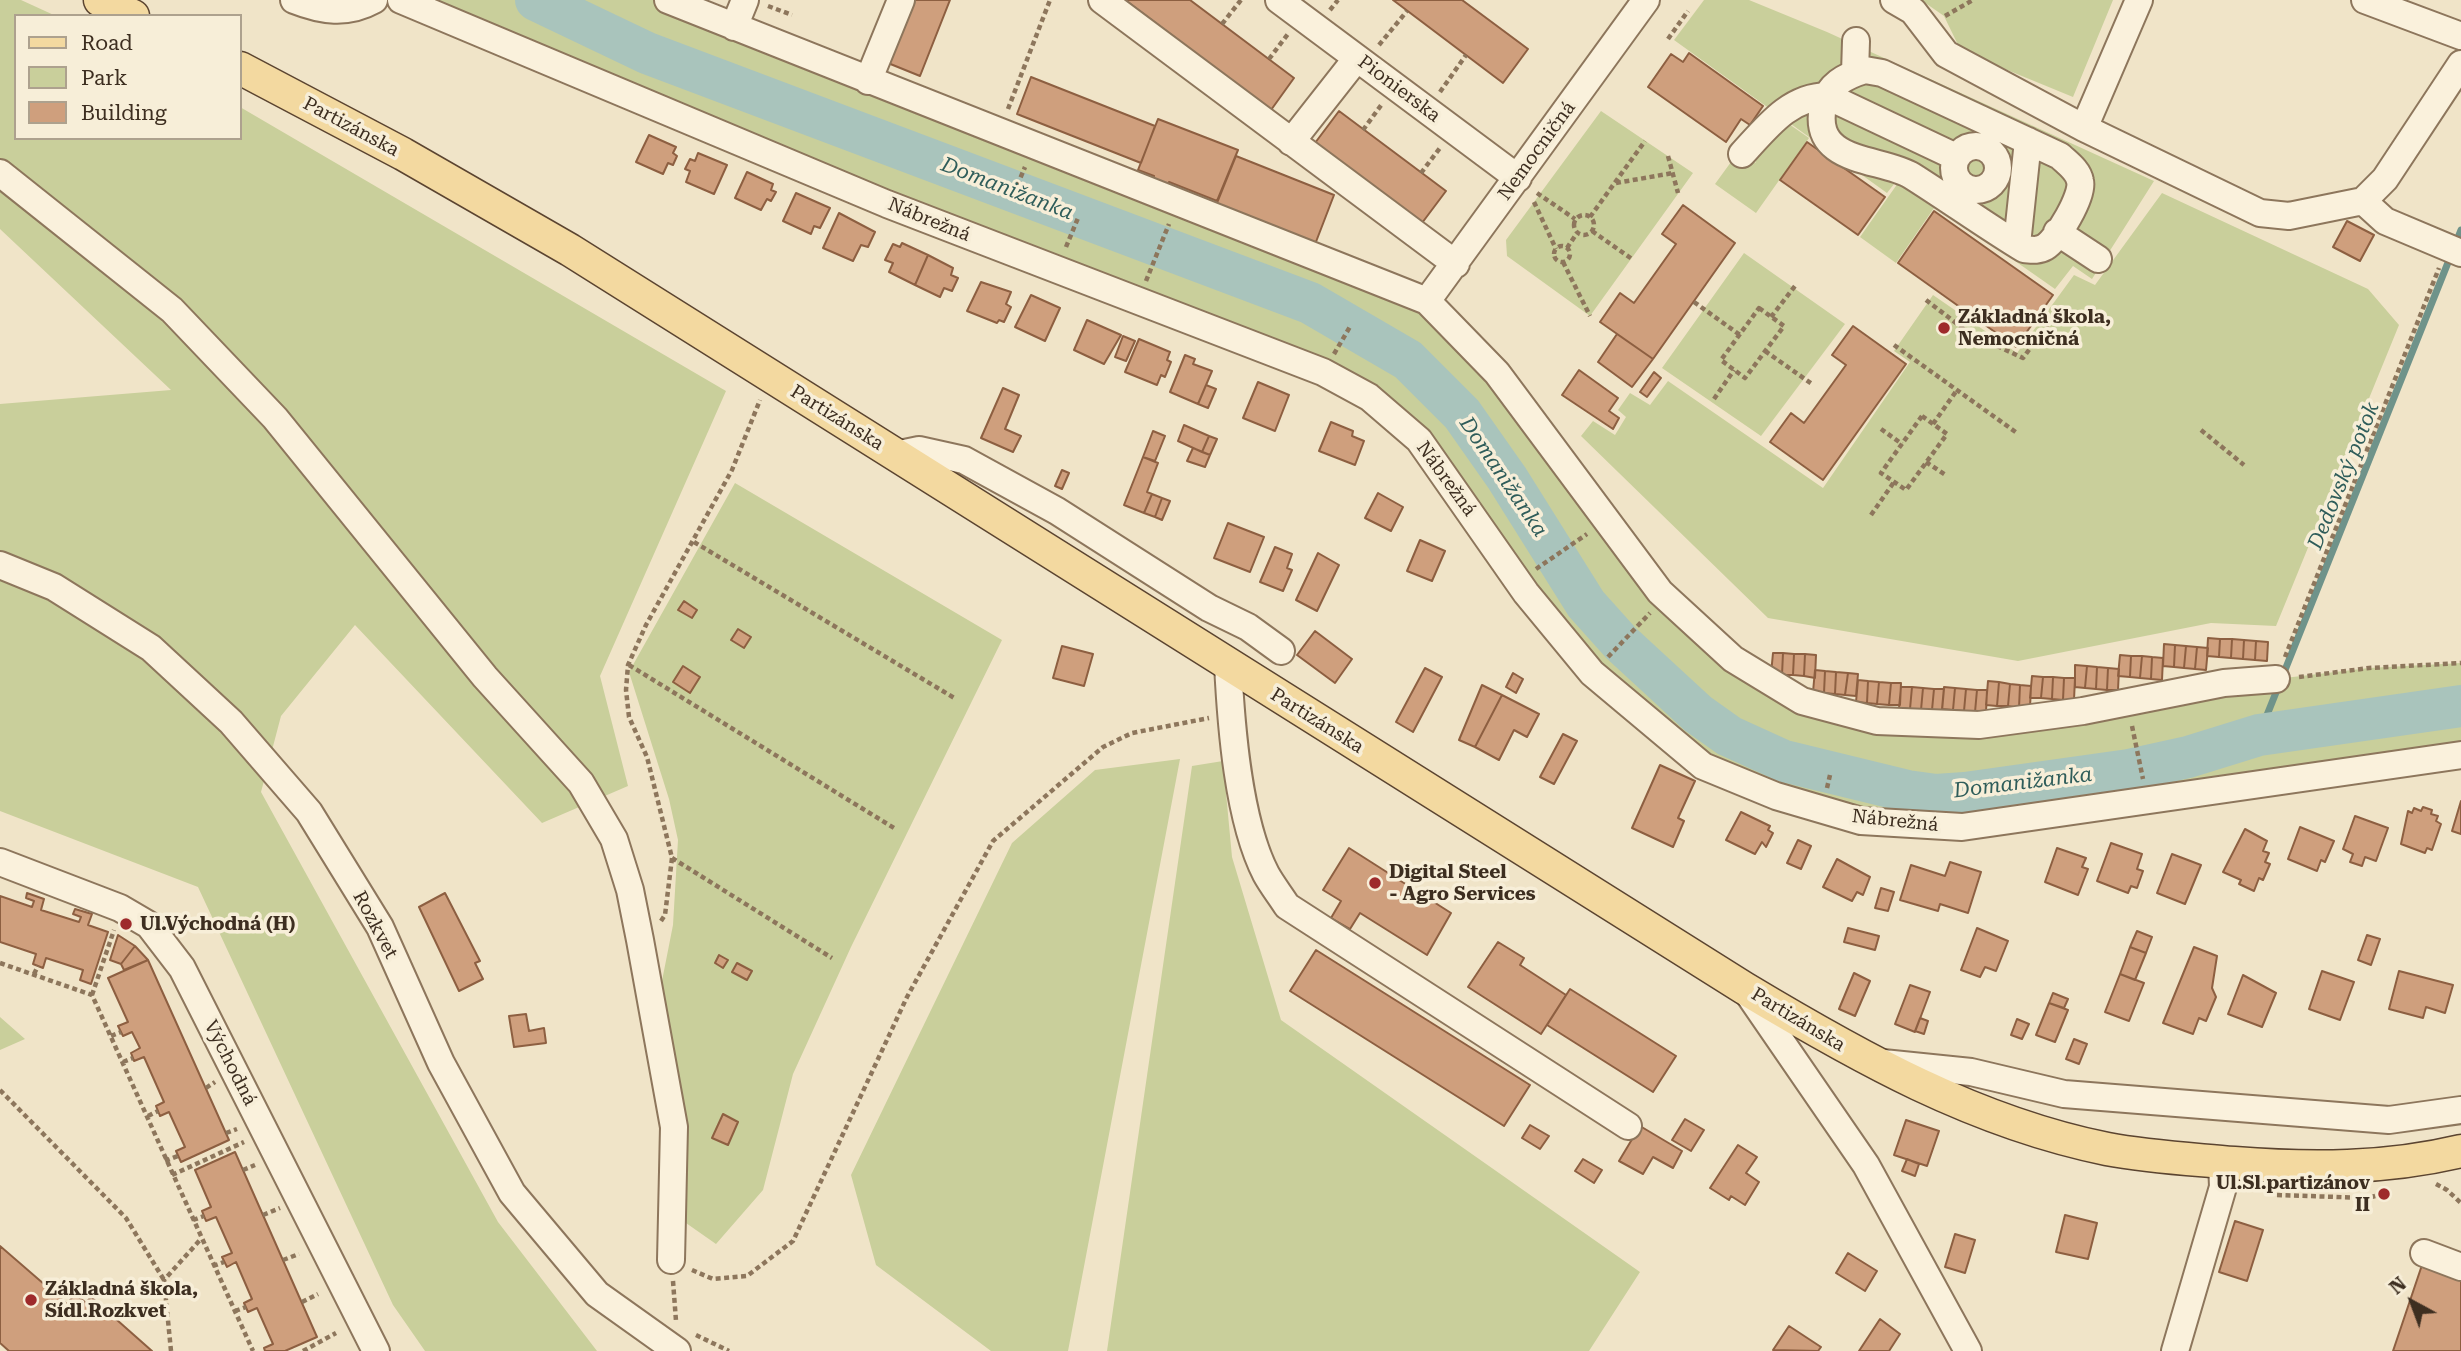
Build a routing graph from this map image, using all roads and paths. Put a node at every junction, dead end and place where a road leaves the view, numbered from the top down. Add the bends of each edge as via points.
1 (100, 0) edge
2 (293, 0) edge
3 (374, 0) edge
4 (401, 0) edge
5 (668, 0) edge
6 (901, 0) edge
7 (1050, 0) edge
8 (1102, 0) edge
9 (1241, 0) edge
10 (1279, 0) edge
11 (1338, 0) edge
12 (1646, 0) edge
13 (1894, 0) edge
14 (1973, 0) edge
15 (2139, 0) edge
16 (2365, 0) edge
17 (753, 2) edge
18 (1330, 10) dead end
19 (1407, 10) dead end
20 (1688, 11) dead end
21 (129, 14) edge
22 (792, 15) dead end
23 (1944, 16) dead end
24 (1222, 24) dead end
25 (734, 27) junction
26 (1290, 30) dead end
27 (2461, 36) edge
28 (1668, 38) dead end
29 (1856, 41) dead end
30 (1368, 52) junction
31 (1466, 55) dead end
32 (1269, 60) dead end
33 (2461, 64) edge
34 (242, 69) edge
35 (1855, 73) junction
36 (868, 81) junction
37 (1912, 87) junction
38 (1440, 93) dead end
39 (1827, 96) junction
40 (1384, 101) dead end
41 (1964, 111) junction
42 (2084, 128) junction
43 (1363, 130) dead end
44 (1899, 131) junction
45 (999, 133) junction
46 (1645, 141) dead end
47 (2028, 141) junction
48 (1291, 142) junction
49 (1443, 144) dead end
50 (1742, 154) dead end
51 (1668, 156) dead end
52 (1889, 167) junction
53 (1954, 169) junction
54 (0, 173) edge
55 (1421, 173) dead end
56 (1673, 173) junction
57 (2024, 175) junction
58 (1992, 176) junction
59 (1615, 183) junction
60 (1528, 186) junction
61 (1678, 193) dead end
62 (2362, 201) junction
63 (1178, 202) junction
64 (1534, 202) dead end
65 (1590, 217) junction
66 (1078, 218) dead end
67 (1576, 219) junction
68 (1991, 228) junction
69 (1592, 231) junction
70 (2057, 232) junction
71 (1577, 233) junction
72 (2017, 244) junction
73 (1567, 248) junction
74 (1556, 249) junction
75 (2456, 251) edge
76 (1632, 258) dead end
77 (2098, 259) dead end
78 (1563, 262) junction
79 (1456, 264) junction
80 (1057, 271) junction
81 (1795, 286) dead end
82 (1926, 300) dead end
83 (1138, 301) junction
84 (1427, 301) junction
85 (1693, 302) dead end
86 (1590, 316) dead end
87 (1771, 317) junction
88 (2038, 317) dead end
89 (1351, 325) dead end
90 (1740, 335) junction
91 (1894, 345) dead end
92 (1765, 351) junction
93 (1734, 370) junction
94 (1323, 373) junction
95 (770, 376) junction
96 (1812, 384) dead end
97 (1957, 390) junction
98 (1714, 399) dead end
99 (1933, 424) junction
100 (1881, 429) dead end
101 (2201, 430) dead end
102 (2017, 433) dead end
103 (1902, 444) junction
104 (895, 455) junction
105 (1926, 462) junction
106 (2244, 465) dead end
107 (1947, 477) dead end
108 (1894, 482) junction
109 (1871, 515) dead end
110 (1607, 520) junction
111 (694, 542) junction
112 (0, 565) edge
113 (1518, 581) junction
114 (1666, 597) junction
115 (1621, 643) dead end
116 (1281, 651) dead end
117 (2461, 663) edge
118 (1228, 664) junction
119 (628, 665) junction
120 (2276, 679) junction
121 (956, 699) dead end
122 (2127, 701) junction
123 (1230, 714) junction
124 (2461, 755) edge
125 (2147, 800) junction
126 (894, 828) dead end
127 (672, 858) junction
128 (0, 862) edge
129 (117, 919) dead end
130 (640, 940) junction
131 (832, 958) dead end
132 (0, 963) edge
133 (38, 966) dead end
134 (34, 974) junction
135 (1744, 988) junction
136 (92, 995) junction
137 (121, 1032) dead end
138 (111, 1036) junction
139 (133, 1058) dead end
140 (1868, 1061) junction
141 (123, 1062) junction
142 (0, 1090) edge
143 (2461, 1110) edge
144 (158, 1111) dead end
145 (148, 1116) junction
146 (1628, 1126) dead end
147 (250, 1139) dead end
148 (2461, 1151) edge
149 (178, 1156) dead end
150 (165, 1161) junction
151 (2222, 1162) junction
152 (259, 1163) dead end
153 (243, 1170) dead end
154 (172, 1175) junction
155 (281, 1208) dead end
156 (263, 1215) dead end
157 (204, 1216) dead end
158 (193, 1220) junction
159 (201, 1240) junction
160 (2424, 1253) dead end
161 (299, 1254) dead end
162 (283, 1260) dead end
163 (671, 1261) junction
164 (224, 1262) dead end
165 (213, 1266) junction
166 (2461, 1266) edge
167 (164, 1280) junction
168 (318, 1294) dead end
169 (302, 1302) dead end
170 (246, 1307) dead end
171 (235, 1311) junction
172 (336, 1333) dead end
173 (676, 1342) edge
174 (171, 1351) edge
175 (253, 1351) edge
176 (303, 1351) edge
177 (376, 1351) edge
178 (729, 1351) edge
179 (1968, 1351) edge
180 (2175, 1351) edge

1 - 21 main road
2 - 3 street via 317,10 356,10
4 - 80 street, Nábrežná
5 - 25 street
6 - 36 street
7 - 45 path
8 - 48 street
9 - 24 path
10 - 30 street, Pionierska
11 - 18 path
12 - 60 street, Nemocničná
13 - 42 street via 1913,11 1946,54
14 - 23 path
15 - 42 street
16 - 27 street
17 - 22 path
17 - 25 street
19 - 30 path
20 - 28 path
25 - 36 street
26 - 32 path
29 - 35 street
30 - 48 street
30 - 60 street, Pionierska
31 - 38 path
33 - 62 street via 2385,179
34 - 95 main road, Partizánska via 570,250
35 - 37 street via 1882,73
35 - 39 street via 1835,84
36 - 45 street
37 - 41 street
37 - 44 street
39 - 44 street
39 - 50 street via 1811,96 1794,104
39 - 52 street via 1822,124 1834,144 1859,161
40 - 43 path
41 - 47 street
41 - 53 street
42 - 62 street via 2260,213 2289,216
44 - 52 street
44 - 53 street
45 - 63 street
46 - 59 path
47 - 57 street
47 - 70 street via 2060,156 2081,182 2078,200
48 - 79 street
49 - 55 path
51 - 56 path
52 - 53 street via 1911,175
53 - 58 street via 1969,189
53 - 58 street via 1984,147 1996,158
53 - 68 street
54 - 130 street via 172,310 275,418 485,677 581,783 614,839
56 - 59 path
56 - 61 path
57 - 58 street
57 - 72 street
58 - 68 street
59 - 65 path
60 - 67 path
60 - 79 street, Nemocničná
62 - 75 street via 2385,221
63 - 83 path
63 - 84 street
64 - 74 path
65 - 67 path
65 - 69 path
66 - 80 path
67 - 71 path
68 - 72 street
69 - 71 path
69 - 76 path
70 - 72 street via 2049,245 2036,251
70 - 77 street
71 - 73 path
73 - 74 path
73 - 78 path via 1570,256
74 - 78 path via 1556,259
75 - 120 path
78 - 86 path
79 - 84 street, Nemocničná
80 - 83 street, Nábrežná
81 - 87 path
82 - 88 path via 1969,334 2023,358 2048,324
83 - 94 street, Nábrežná
84 - 110 street via 1497,373
85 - 90 path
87 - 90 path via 1759,308
87 - 92 path via 1784,326
89 - 94 path
90 - 93 path via 1721,360
91 - 97 path
92 - 93 path via 1745,378
92 - 96 path
93 - 98 path
94 - 113 street, Nábrežná via 1369,397 1419,440
95 - 104 main road, Partizánska
95 - 111 path via 732,470
97 - 99 path
97 - 102 path
99 - 103 path via 1922,416
99 - 105 path via 1947,434
100 - 103 path
101 - 106 path
103 - 108 path via 1881,473
104 - 116 street via 919,450 964,460 1057,511
104 - 118 main road, Partizánska
105 - 107 path
105 - 108 path via 1906,490
108 - 109 path
110 - 113 path
110 - 114 street
111 - 119 path
111 - 121 path
112 - 173 street, Rozkvet via 54,587 151,649 231,722 309,812 380,927 441,1063 512,1193 597,1294
113 - 125 street, Nábrežná via 1592,673 1703,766 1776,796 1861,821 1962,827
114 - 115 path
114 - 122 street via 1733,659 1802,701 1877,721 1979,725
117 - 120 path
118 - 123 street
118 - 135 main road, Partizánska
119 - 126 path
119 - 127 path via 629,717 647,757
120 - 122 street via 2224,683
122 - 125 path
123 - 146 street via 1249,823 1266,874 1287,906
123 - 163 path via 1132,733 1103,747 993,841 907,997 793,1241 747,1276 713,1279
124 - 125 street, Nábrežná
127 - 130 path via 665,915
127 - 131 path
128 - 177 street, Východná via 120,908 149,925 182,968
129 - 136 path
130 - 163 street via 674,1127
132 - 134 path
133 - 134 path
134 - 136 path
135 - 140 main road, Partizánska
135 - 179 street via 1866,1165
136 - 138 path
137 - 138 path
138 - 141 path
139 - 141 path
140 - 143 street via 1971,1072 2064,1094 2389,1120
140 - 151 main road, Partizánska via 1927,1090 2030,1129 2107,1149
141 - 145 path
142 - 167 path via 126,1218
144 - 145 path
145 - 150 path
147 - 154 path
148 - 151 main road, Partizánska via 2348,1167
149 - 150 path
150 - 154 path
151 - 180 street via 2223,1187
152 - 153 path
154 - 158 path
155 - 156 path
157 - 158 path
158 - 159 path
159 - 165 path
159 - 167 path
160 - 166 street
161 - 162 path
163 - 173 path
164 - 165 path
165 - 171 path
167 - 174 path
168 - 169 path
170 - 171 path
171 - 175 path
172 - 176 path
173 - 178 path

